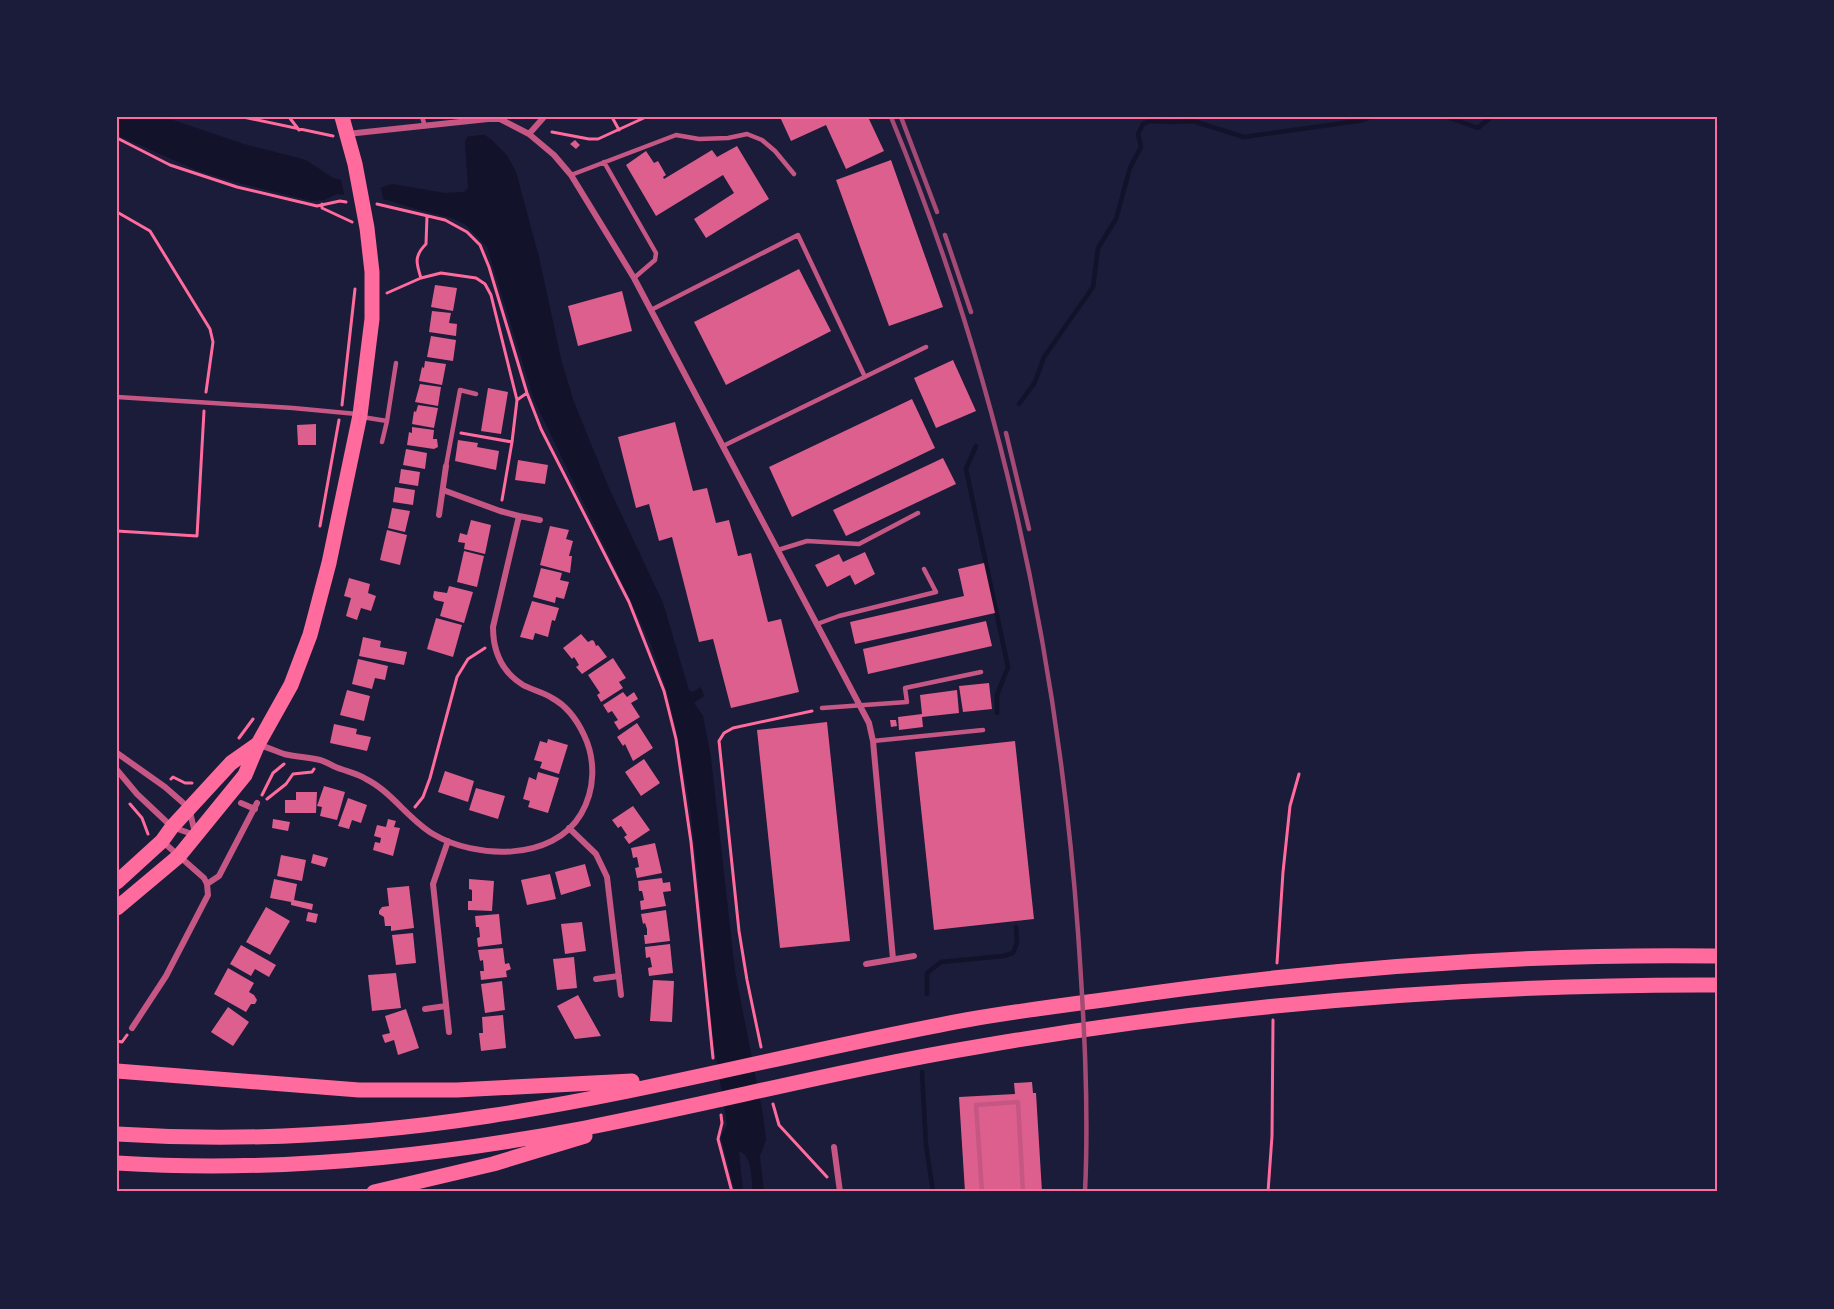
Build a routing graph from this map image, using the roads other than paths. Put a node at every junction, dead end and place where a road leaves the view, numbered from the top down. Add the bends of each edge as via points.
1 (342, 117) edge
2 (423, 117) edge
3 (544, 117) edge
4 (425, 126) junction
5 (529, 134) junction
6 (347, 136) junction
7 (604, 162) junction
8 (794, 174) dead end
9 (571, 175) junction
10 (634, 278) junction
11 (651, 310) junction
12 (926, 347) dead end
13 (396, 363) dead end
14 (865, 377) junction
15 (476, 394) dead end
16 (117, 397) edge
17 (360, 416) junction
18 (387, 421) junction
19 (382, 442) dead end
20 (723, 446) junction
21 (446, 466) joint
22 (443, 490) junction
23 (918, 513) dead end
24 (439, 515) dead end
25 (519, 516) junction
26 (540, 520) dead end
27 (778, 550) junction
28 (924, 569) dead end
29 (817, 624) junction
30 (981, 672) dead end
31 (860, 705) junction
32 (822, 708) road end
33 (983, 730) dead end
34 (873, 741) junction
35 (258, 744) junction
36 (117, 753) edge
37 (117, 770) edge
38 (241, 803) dead end
39 (189, 808) junction
40 (172, 827) junction
41 (569, 828) junction
42 (195, 835) junction
43 (155, 839) junction
44 (448, 841) junction
45 (178, 856) junction
46 (117, 882) edge
47 (207, 884) junction
48 (117, 909) edge
49 (914, 956) dead end
50 (1717, 956) edge
51 (893, 959) junction
52 (866, 964) dead end
53 (619, 976) junction
54 (596, 979) dead end
55 (1717, 985) edge
56 (621, 995) dead end
57 (446, 1006) junction
58 (425, 1009) dead end
59 (132, 1028) dead end
60 (449, 1032) dead end
61 (117, 1071) edge
62 (692, 1077) junction
63 (680, 1108) junction
64 (117, 1134) edge
65 (834, 1148) dead end
66 (117, 1163) edge
67 (374, 1192) edge
68 (840, 1192) edge
69 (982, 1192) edge
70 (1023, 1192) edge

1 - 6 main road
2 - 4 lane
3 - 5 street
4 - 5 street via 500,119
4 - 6 street
5 - 9 street
6 - 17 main road via 364,210 372,272 372,319
7 - 8 lane via 676,135 699,139 747,134 762,140
7 - 9 lane
7 - 10 lane via 657,256
9 - 10 street
10 - 11 street
11 - 14 lane via 798,235
11 - 20 street
12 - 14 lane
13 - 18 lane
14 - 20 lane
15 - 21 lane via 460,390
16 - 17 lane
17 - 18 lane
17 - 35 main road via 310,635 291,685
18 - 19 lane
20 - 27 street
21 - 22 street
22 - 24 street
22 - 25 street
23 - 27 lane via 859,544 807,540
25 - 26 street
25 - 41 street via 493,627 494,644 509,673 523,685 563,705 586,738 592,771 590,795
27 - 29 street
28 - 29 lane via 936,592
29 - 31 street
30 - 31 lane via 905,688 907,702
31 - 32 lane
31 - 34 street
33 - 34 lane
34 - 51 street
35 - 39 main road via 231,763
35 - 42 main road via 245,775
35 - 44 street via 320,760 367,779 434,835
36 - 39 street
37 - 40 street
38 - 47 street via 256,806 219,876
39 - 40 main road
39 - 42 street
40 - 42 street
40 - 43 main road
41 - 44 street via 540,845 519,850 485,851
41 - 53 street via 596,854 607,877
42 - 45 main road
43 - 45 street
43 - 46 main road
44 - 57 street via 434,884
45 - 47 street
45 - 48 main road
47 - 59 street via 206,900 166,976
49 - 51 street
50 - 62 main road via 1508,960 1187,987 969,1019
51 - 52 street
53 - 54 street
53 - 56 street
55 - 63 main road via 1479,990 1191,1015 981,1046
57 - 58 street
57 - 60 street
61 - 62 main road via 359,1090 457,1090
62 - 64 main road via 491,1116 370,1131 199,1137
63 - 66 main road via 485,1144 362,1159 273,1164
63 - 67 main road via 493,1164
65 - 68 street
69 - 70 lane via 976,1104 1018,1102

